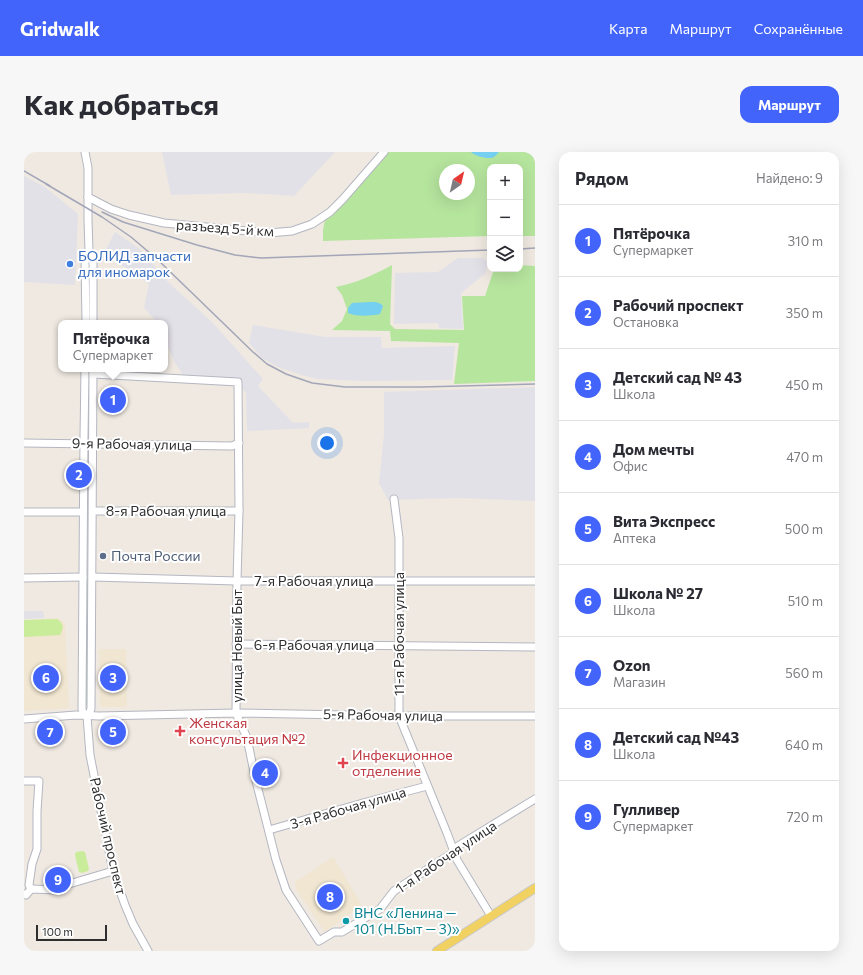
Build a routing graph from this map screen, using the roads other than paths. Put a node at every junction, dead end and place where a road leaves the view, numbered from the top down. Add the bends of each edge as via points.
1 (85, 152) edge
2 (384, 152) edge
3 (88, 197) junction
4 (89, 252) junction
5 (86, 320) edge
6 (93, 320) edge
7 (85, 372) edge
8 (93, 372) edge
9 (106, 372) edge
10 (24, 443) edge
11 (239, 443) junction
12 (84, 444) junction
13 (93, 444) junction
14 (394, 499) dead end
15 (83, 509) junction
16 (93, 509) junction
17 (239, 511) junction
18 (24, 512) edge
19 (83, 577) junction
20 (92, 577) junction
21 (24, 578) edge
22 (237, 581) junction
23 (399, 582) junction
24 (535, 582) edge
25 (236, 644) junction
26 (399, 646) junction
27 (535, 647) edge
28 (236, 713) junction
29 (87, 716) junction
30 (399, 716) junction
31 (535, 716) edge
32 (28, 719) edge
33 (24, 727) edge
34 (24, 781) edge
35 (427, 786) junction
36 (535, 799) edge
37 (269, 830) junction
38 (454, 852) junction
39 (114, 871) junction
40 (535, 888) edge
41 (32, 889) junction
42 (25, 896) edge
43 (491, 916) junction
44 (319, 941) joint
45 (148, 951) edge
46 (437, 951) edge

1 - 3 street
2 - 3 street, разъезд 5-й км via 330,212 312,224 292,231 269,233 164,223 129,216
3 - 4 street
4 - 5 street via 85,260
4 - 6 street via 93,259
7 - 12 street, Рабочий проспект
8 - 13 street, Рабочий проспект
9 - 11 street, улица Новый Быт via 238,382
10 - 12 street, 9-я Рабочая улица
11 - 13 street, 9-я Рабочая улица via 232,446
11 - 17 street, улица Новый Быт
12 - 13 street, 9-я Рабочая улица
12 - 15 street, Рабочий проспект
13 - 16 street, Рабочий проспект
14 - 23 street, 11-я Рабочая улица via 399,538
15 - 16 street via 86,502 90,502
15 - 18 street
15 - 19 street, Рабочий проспект
16 - 17 street, 8-я Рабочая улица
16 - 20 street, Рабочий проспект
17 - 22 street, улица Новый Быт
19 - 21 street
19 - 29 street, Рабочий проспект via 82,708
20 - 22 street, 7-я Рабочая улица
20 - 29 street, Рабочий проспект via 91,708
22 - 23 street, 7-я Рабочая улица
22 - 25 street, улица Новый Быт
23 - 24 street, 7-я Рабочая улица
23 - 26 street, 11-я Рабочая улица
25 - 26 street, 6-я Рабочая улица
25 - 28 street, улица Новый Быт
26 - 27 street, 6-я Рабочая улица
26 - 30 street, 11-я Рабочая улица
28 - 29 street, 5-я Рабочая улица
28 - 30 street, 5-я Рабочая улица
28 - 37 street, улица Новый Быт via 247,738
29 - 32 street, 5-я Рабочая улица
29 - 39 street, Рабочий проспект via 90,755
30 - 31 street, 5-я Рабочая улица
30 - 35 street, 11-я Рабочая улица
32 - 33 street
34 - 41 street via 39,781 37,849 29,885
35 - 37 street, 3-я Рабочая улица
35 - 38 street, 11-я Рабочая улица
36 - 38 street, 1-я Рабочая улица via 458,846
37 - 44 street, улица Новый Быт via 286,890
38 - 43 street, 11-я Рабочая улица
38 - 44 street, 1-я Рабочая улица via 394,891 380,909 342,932 334,932
39 - 41 street via 57,890
39 - 45 street, Рабочий проспект via 133,924
40 - 43 main road
41 - 42 street
43 - 46 main road

